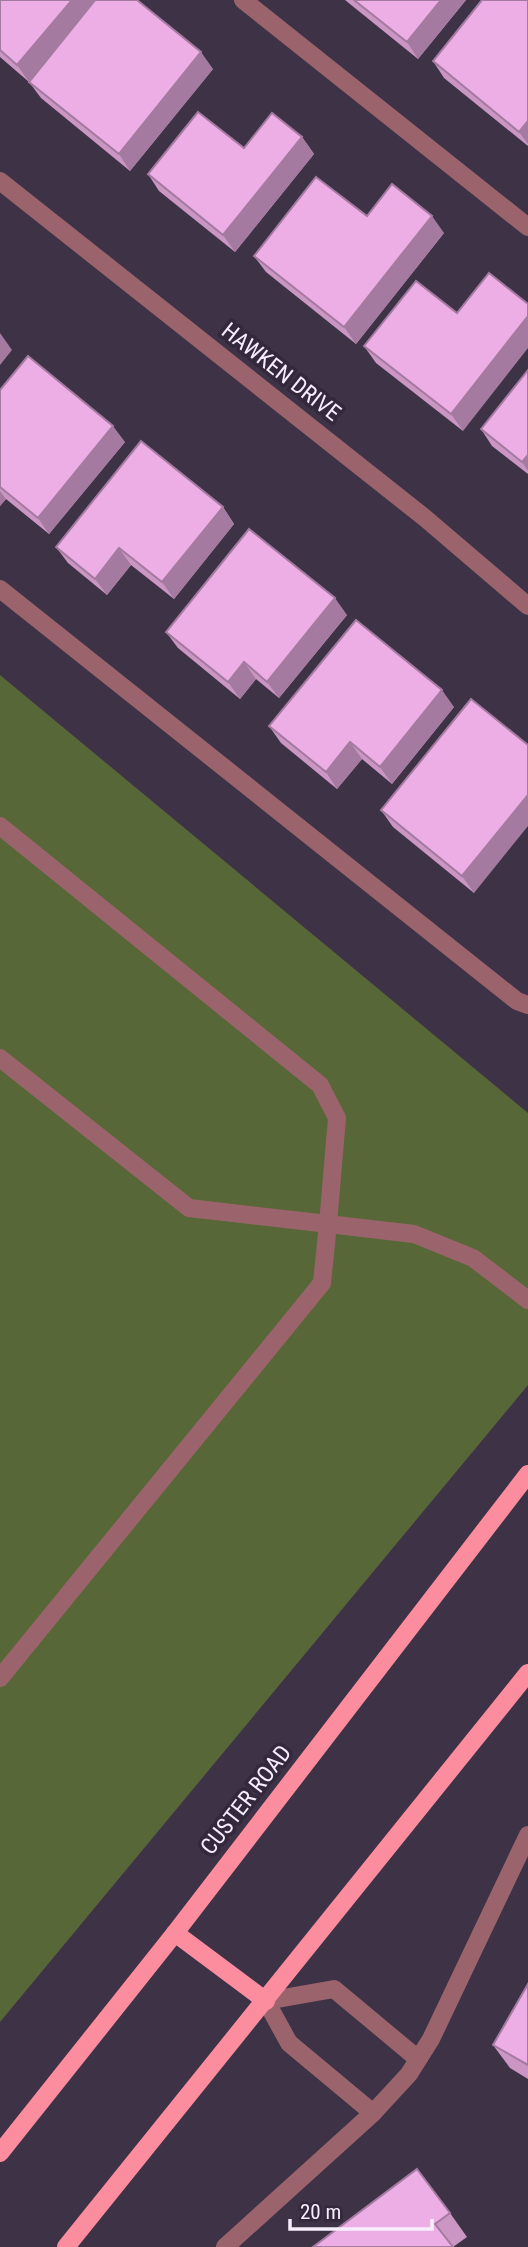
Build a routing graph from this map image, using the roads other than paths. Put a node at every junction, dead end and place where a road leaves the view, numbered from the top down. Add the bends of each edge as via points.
1 (243, 0) edge
2 (0, 181) edge
3 (528, 227) edge
4 (0, 589) edge
5 (528, 606) edge
6 (0, 826) edge
7 (528, 1005) edge
8 (0, 1058) edge
9 (328, 1224) junction
10 (528, 1300) edge
11 (528, 1474) edge
12 (528, 1673) edge
13 (0, 1678) edge
14 (528, 1835) edge
15 (175, 1933) junction
16 (266, 2001) junction
17 (418, 2059) junction
18 (373, 2113) junction
19 (0, 2153) edge
20 (66, 2247) edge
21 (225, 2247) edge

1 - 3 street
2 - 5 street, HAWKEN DRIVE via 425,518
4 - 7 street via 517,1002
6 - 9 street via 320,1084 337,1118
8 - 9 street via 189,1208
9 - 10 street via 414,1234 473,1258
9 - 13 street via 322,1283
11 - 15 main road, CUSTER ROAD
12 - 16 main road
14 - 17 street
15 - 16 main road
15 - 19 main road, CUSTER ROAD
16 - 17 street via 334,1989
16 - 18 street via 289,2043
16 - 20 main road
17 - 18 street
18 - 21 street

